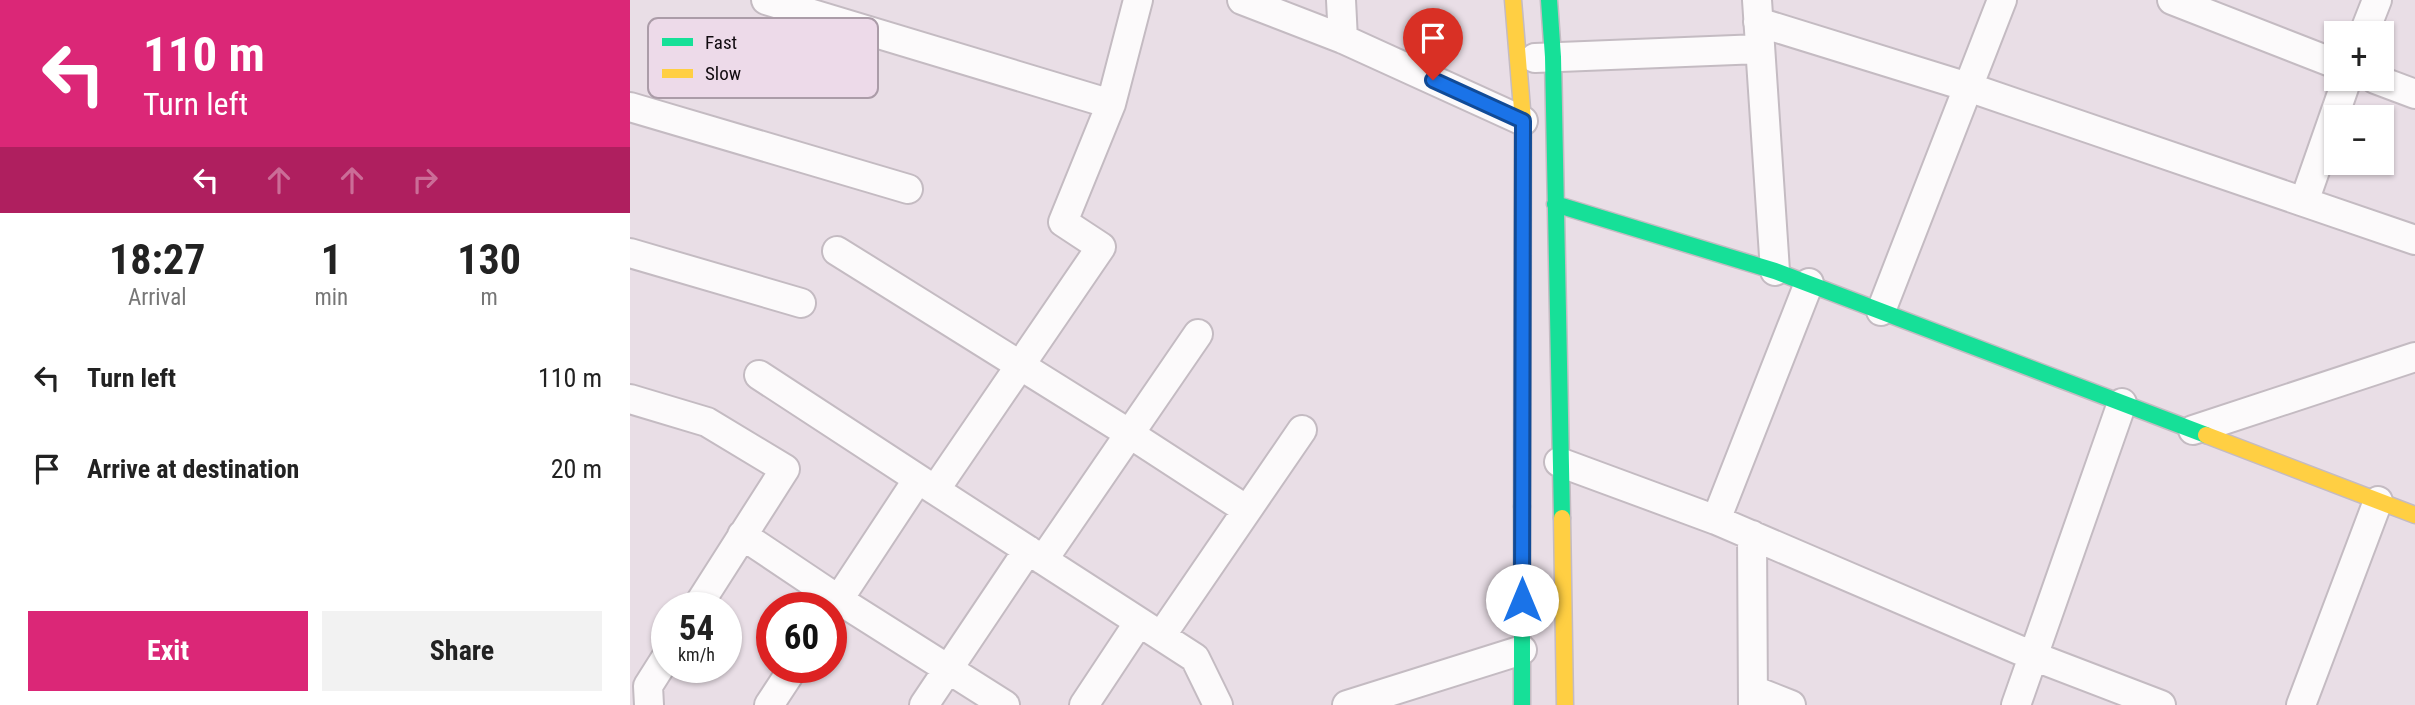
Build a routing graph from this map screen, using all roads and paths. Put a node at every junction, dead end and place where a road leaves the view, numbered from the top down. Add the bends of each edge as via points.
1 (766, 0) edge
2 (1138, 0) edge
3 (1242, 0) edge
4 (1341, 0) edge
5 (1513, 0) edge
6 (1549, 0) edge
7 (2002, 0) edge
8 (2172, 0) edge
9 (2377, 0) edge
10 (826, 18) edge
11 (2369, 21) edge
12 (1759, 24) edge
13 (878, 34) edge
14 (1343, 39) junction
15 (1553, 57) junction
16 (1518, 59) junction
17 (2324, 59) edge
18 (2394, 86) edge
19 (1968, 87) junction
20 (2343, 91) edge
21 (2415, 94) edge
22 (1111, 104) junction
23 (630, 107) edge
24 (1523, 121) junction
25 (908, 189) dead end
26 (2304, 202) junction
27 (1555, 204) junction
28 (2415, 240) edge
29 (837, 251) dead end
30 (630, 253) edge
31 (1775, 271) junction
32 (1809, 283) junction
33 (801, 303) dead end
34 (1881, 311) junction
35 (1198, 334) dead end
36 (2415, 357) edge
37 (1021, 365) junction
38 (760, 375) dead end
39 (630, 398) edge
40 (2122, 403) junction
41 (1302, 430) dead end
42 (2193, 430) junction
43 (1130, 434) junction
44 (1559, 462) junction
45 (927, 484) junction
46 (2378, 501) junction
47 (1247, 510) junction
48 (2415, 515) edge
49 (1716, 520) junction
50 (742, 535) junction
51 (1752, 535) junction
52 (1035, 555) junction
53 (706, 592) edge
54 (818, 592) edge
55 (845, 592) edge
56 (847, 612) edge
57 (1150, 629) junction
58 (1522, 650) junction
59 (2033, 656) junction
60 (949, 667) junction
61 (651, 681) edge
62 (783, 683) edge
63 (1753, 697) edge
64 (649, 705) edge
65 (769, 705) edge
66 (924, 705) edge
67 (1005, 705) edge
68 (1084, 705) edge
69 (1218, 705) edge
70 (1347, 705) edge
71 (1522, 705) edge
72 (1565, 705) edge
73 (1791, 705) edge
74 (2016, 705) edge
75 (2161, 705) edge
76 (2301, 705) edge

1 - 10 street
2 - 22 street
3 - 14 street
4 - 14 street
5 - 16 main road
6 - 15 main road
7 - 19 street
8 - 17 street
9 - 11 street
12 - 15 street
12 - 19 street
12 - 31 street
13 - 22 street
14 - 24 street
15 - 16 street
15 - 27 main road
16 - 24 main road
18 - 21 street
19 - 26 street
19 - 34 street
20 - 26 street
22 - 37 street via 1063,222 1101,247
23 - 25 street
24 - 58 main road
26 - 28 street
27 - 31 main road
27 - 44 main road
29 - 37 street
30 - 33 street
31 - 32 main road
32 - 34 main road
32 - 49 street
34 - 40 main road
35 - 43 street
36 - 42 street
37 - 43 street
37 - 45 street
38 - 45 street
39 - 50 street via 707,422 785,470
40 - 42 main road
40 - 59 street
41 - 47 street
42 - 46 main road
43 - 47 street
43 - 52 street
44 - 49 street
44 - 72 main road
45 - 52 street
45 - 55 street
46 - 48 main road
46 - 76 street
47 - 57 street
49 - 51 street
50 - 53 street
50 - 54 street
51 - 59 street
51 - 63 street
52 - 57 street
52 - 60 street
56 - 60 street
57 - 68 street
57 - 69 street via 1195,658
58 - 70 street
58 - 71 main road
59 - 74 street
59 - 75 street
60 - 66 street
60 - 67 street
61 - 64 street
62 - 65 street
63 - 73 street

